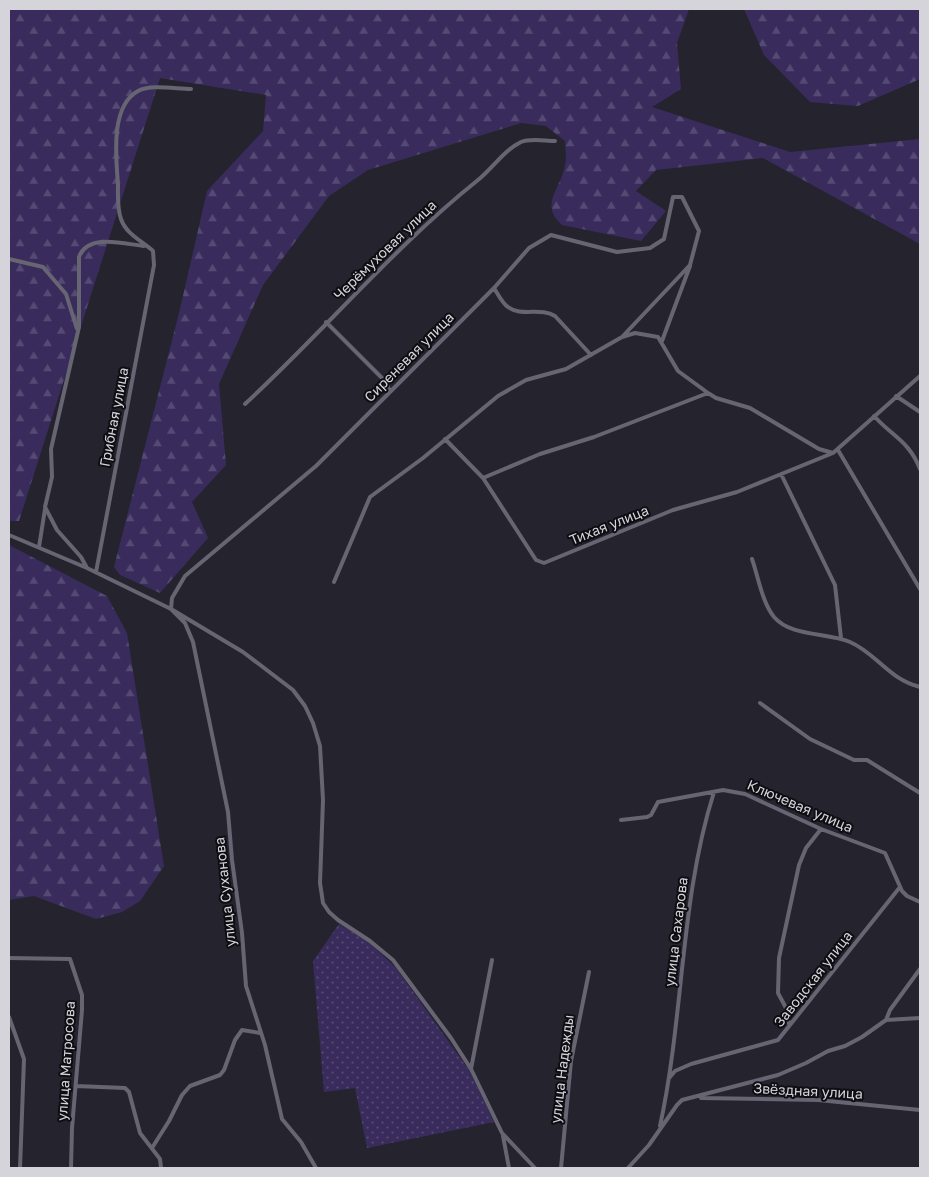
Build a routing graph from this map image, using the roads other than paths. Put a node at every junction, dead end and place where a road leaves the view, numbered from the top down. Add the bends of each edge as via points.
1 (191, 89) dead end
2 (555, 141) dead end
3 (144, 246) junction
4 (9, 259) edge
5 (690, 265) junction
6 (494, 288) junction
7 (326, 322) junction
8 (78, 331) junction
9 (622, 338) junction
10 (662, 341) junction
11 (591, 355) junction
12 (920, 376) edge
13 (708, 393) junction
14 (389, 394) junction
15 (896, 396) junction
16 (245, 404) dead end
17 (920, 412) edge
18 (874, 416) junction
19 (445, 439) junction
20 (838, 450) junction
21 (833, 453) junction
22 (920, 469) edge
23 (781, 474) junction
24 (483, 478) junction
25 (45, 507) junction
26 (9, 535) edge
27 (39, 547) junction
28 (752, 559) dead end
29 (87, 568) junction
30 (96, 572) junction
31 (334, 582) dead end
32 (920, 589) edge
33 (171, 608) junction
34 (840, 638) junction
35 (920, 687) edge
36 (760, 703) dead end
37 (714, 792) junction
38 (920, 793) edge
39 (621, 820) dead end
40 (820, 829) junction
41 (900, 887) junction
42 (920, 902) edge
43 (9, 958) edge
44 (492, 960) dead end
45 (920, 969) edge
46 (589, 972) dead end
47 (9, 1017) edge
48 (920, 1018) edge
49 (886, 1020) junction
50 (789, 1024) junction
51 (260, 1033) junction
52 (471, 1069) junction
53 (670, 1077) junction
54 (76, 1086) junction
55 (694, 1098) junction
56 (920, 1110) edge
57 (660, 1128) junction
58 (502, 1133) junction
59 (152, 1148) junction
60 (20, 1168) edge
61 (71, 1168) edge
62 (161, 1168) edge
63 (316, 1168) edge
64 (509, 1168) edge
65 (535, 1168) edge
66 (561, 1168) edge
67 (628, 1168) edge

1 - 3 street via 145,89 131,97 121,111 116,137 121,220
2 - 7 street, Черёмуховая улица via 523,141 503,154
3 - 8 street via 97,241 81,250
3 - 30 street, Грибная улица via 153,251 154,265
4 - 8 street via 43,267 66,294
5 - 6 street, Сиреневая улица via 699,231 685,200 673,197 664,239 655,246 617,252 551,235 529,248
5 - 9 street
5 - 10 street
6 - 11 street via 513,310 548,312 555,316
6 - 14 street, Сиреневая улица
7 - 14 street via 386,382
7 - 16 street, Черёмуховая улица via 296,356
8 - 25 street via 51,449 52,477
9 - 10 street via 647,334
9 - 11 street
10 - 13 street via 678,371
11 - 19 street via 566,369 516,385 490,401
12 - 15 street, Тихая улица
13 - 21 street via 750,408 812,445
13 - 24 street
14 - 33 street, Сиреневая улица via 316,466 185,576 172,598
15 - 17 street
15 - 18 street, Тихая улица
18 - 20 street, Тихая улица
18 - 22 street via 886,429 904,440
19 - 24 street, Тихая улица
19 - 31 street via 370,496
20 - 21 street, Тихая улица
20 - 32 street
21 - 23 street, Тихая улица
23 - 24 street, Тихая улица via 737,492 673,510 544,563 536,560
23 - 34 street via 835,586
25 - 27 street
25 - 29 street via 57,530
26 - 27 street
27 - 29 street
28 - 34 street via 774,618 799,630
29 - 30 street
30 - 33 street
33 - 51 street, улица Суханова via 190,632 198,662 228,812 246,986
33 - 52 street via 243,652 293,690 305,706 320,746 324,800 320,883 323,903 334,916 393,960
34 - 35 street via 854,643 906,684
36 - 38 street via 810,739 854,760 867,760
37 - 39 street, Ключевая улица via 658,802 647,818
37 - 40 street, Ключевая улица via 723,790 745,794
37 - 53 street, улица Сахарова via 696,862
40 - 41 street, Ключевая улица via 885,853
40 - 50 street via 806,848 799,865 779,958 778,993 786,1008
41 - 42 street, Ключевая улица via 906,896
41 - 50 street, Заводская улица
43 - 54 street, улица Матросова via 70,958 82,995
44 - 52 street
45 - 49 street
46 - 66 street, улица Надежды via 571,1061
47 - 60 street via 24,1059
48 - 49 street
49 - 55 street via 862,1037 828,1050 794,1069
50 - 53 street, Заводская улица via 787,1032 778,1040 691,1064
51 - 59 street via 242,1030 224,1070 220,1075 190,1086
51 - 63 street, улица Суханова via 282,1119
52 - 58 street
53 - 57 street, улица Сахарова
54 - 59 street via 125,1088 129,1092 140,1133
54 - 61 street, улица Матросова
55 - 56 street, Звёздная улица via 818,1100
55 - 57 street via 676,1104
57 - 67 street
58 - 64 street
58 - 65 street
59 - 62 street via 160,1159

